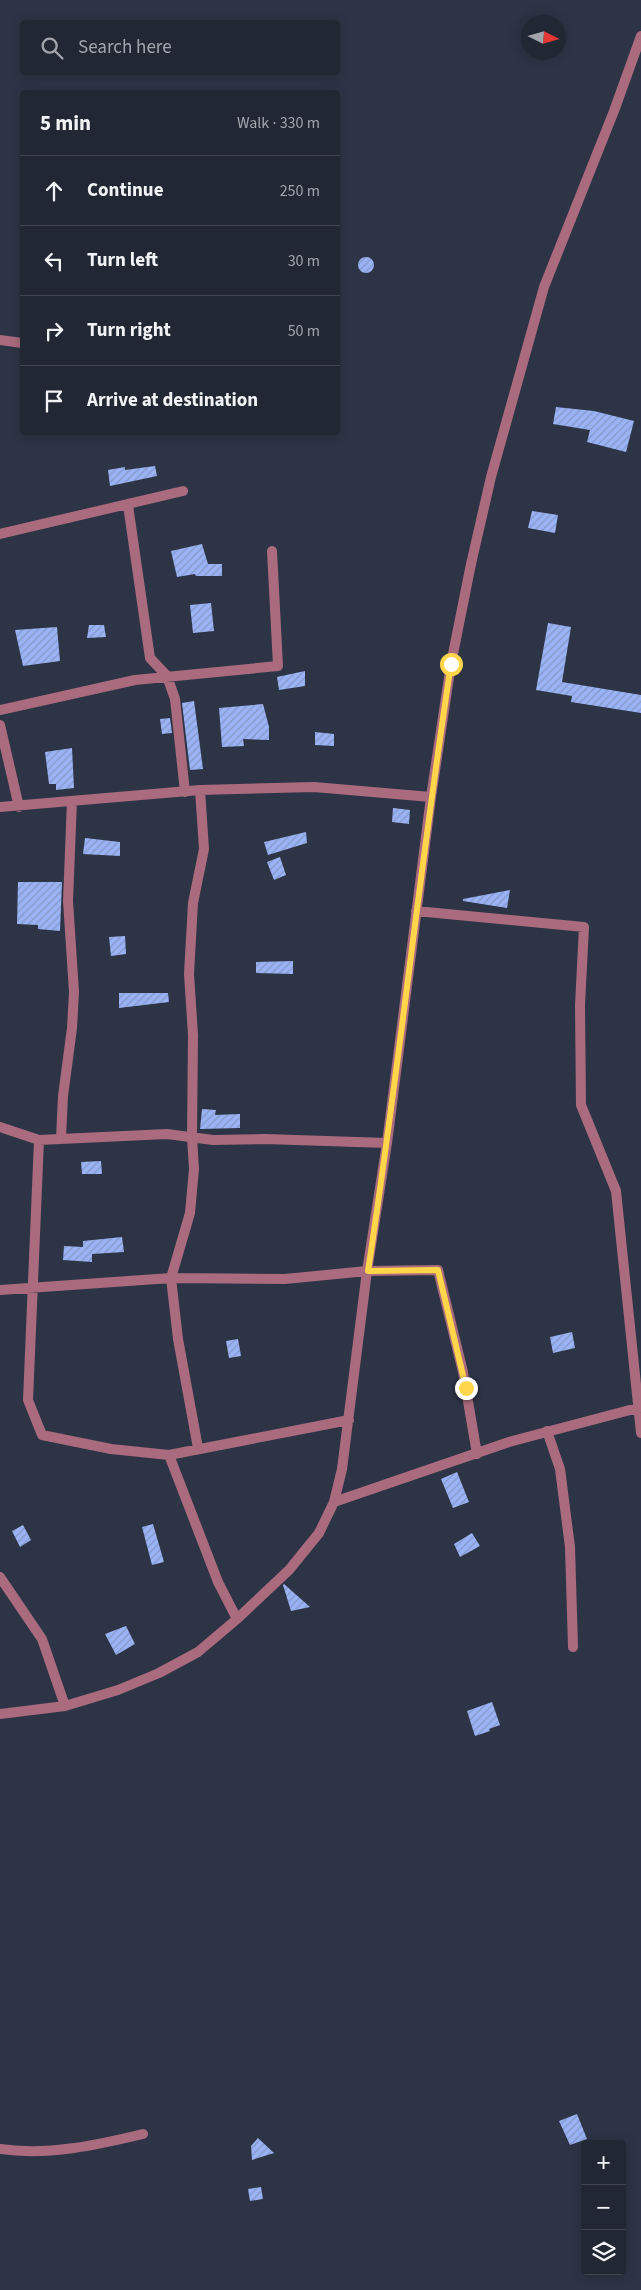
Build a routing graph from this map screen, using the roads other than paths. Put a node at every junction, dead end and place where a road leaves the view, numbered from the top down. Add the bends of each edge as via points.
1 (641, 36) edge
2 (0, 340) edge
3 (20, 343) edge
4 (183, 491) dead end
5 (128, 505) junction
6 (0, 534) edge
7 (272, 551) dead end
8 (167, 676) junction
9 (0, 710) edge
10 (0, 725) edge
11 (200, 790) junction
12 (184, 792) junction
13 (431, 797) junction
14 (72, 801) junction
15 (0, 807) edge
16 (19, 807) junction
17 (416, 911) junction
18 (0, 1128) edge
19 (192, 1137) junction
20 (61, 1138) junction
21 (39, 1140) junction
22 (387, 1143) junction
23 (368, 1271) junction
24 (171, 1278) junction
25 (34, 1288) junction
26 (0, 1290) edge
27 (639, 1407) edge
28 (349, 1420) junction
29 (547, 1431) junction
30 (641, 1432) edge
31 (198, 1448) junction
32 (477, 1454) junction
33 (169, 1455) junction
34 (334, 1502) junction
35 (0, 1577) edge
36 (237, 1619) junction
37 (573, 1647) dead end
38 (65, 1706) junction
39 (0, 1714) edge
40 (144, 2134) dead end
41 (0, 2149) edge

1 - 13 street via 544,287 512,396 469,573 451,664
2 - 3 street
4 - 5 street
5 - 6 street via 85,512
5 - 8 street via 150,658
7 - 8 street via 278,666
8 - 9 street via 82,690
8 - 12 street via 175,699
10 - 16 street
11 - 12 street
11 - 13 street via 314,787
11 - 19 street via 204,849 193,903 189,974 193,1035
12 - 14 street
13 - 17 street
14 - 16 street
14 - 20 street via 68,901 74,992
15 - 16 street
17 - 22 street
17 - 27 street via 584,928 580,1005 581,1105 616,1191
18 - 21 street
19 - 20 street via 166,1134
19 - 22 street
19 - 24 street via 194,1169 190,1213
20 - 21 street
21 - 25 street
22 - 23 street
23 - 24 street via 284,1279
23 - 28 street
23 - 32 street via 438,1270 463,1372
24 - 25 street
24 - 31 street via 178,1339
25 - 26 street
25 - 33 street via 28,1400 42,1434 111,1449
27 - 29 street
27 - 30 street
28 - 31 street
28 - 34 street
29 - 32 street
29 - 37 street via 560,1469 570,1547
31 - 33 street
32 - 34 street
33 - 36 street via 218,1582
34 - 36 street via 320,1533 289,1570
35 - 38 street via 42,1639
36 - 38 street via 198,1652 159,1673
38 - 39 street
40 - 41 street via 92,2146 21,2152

